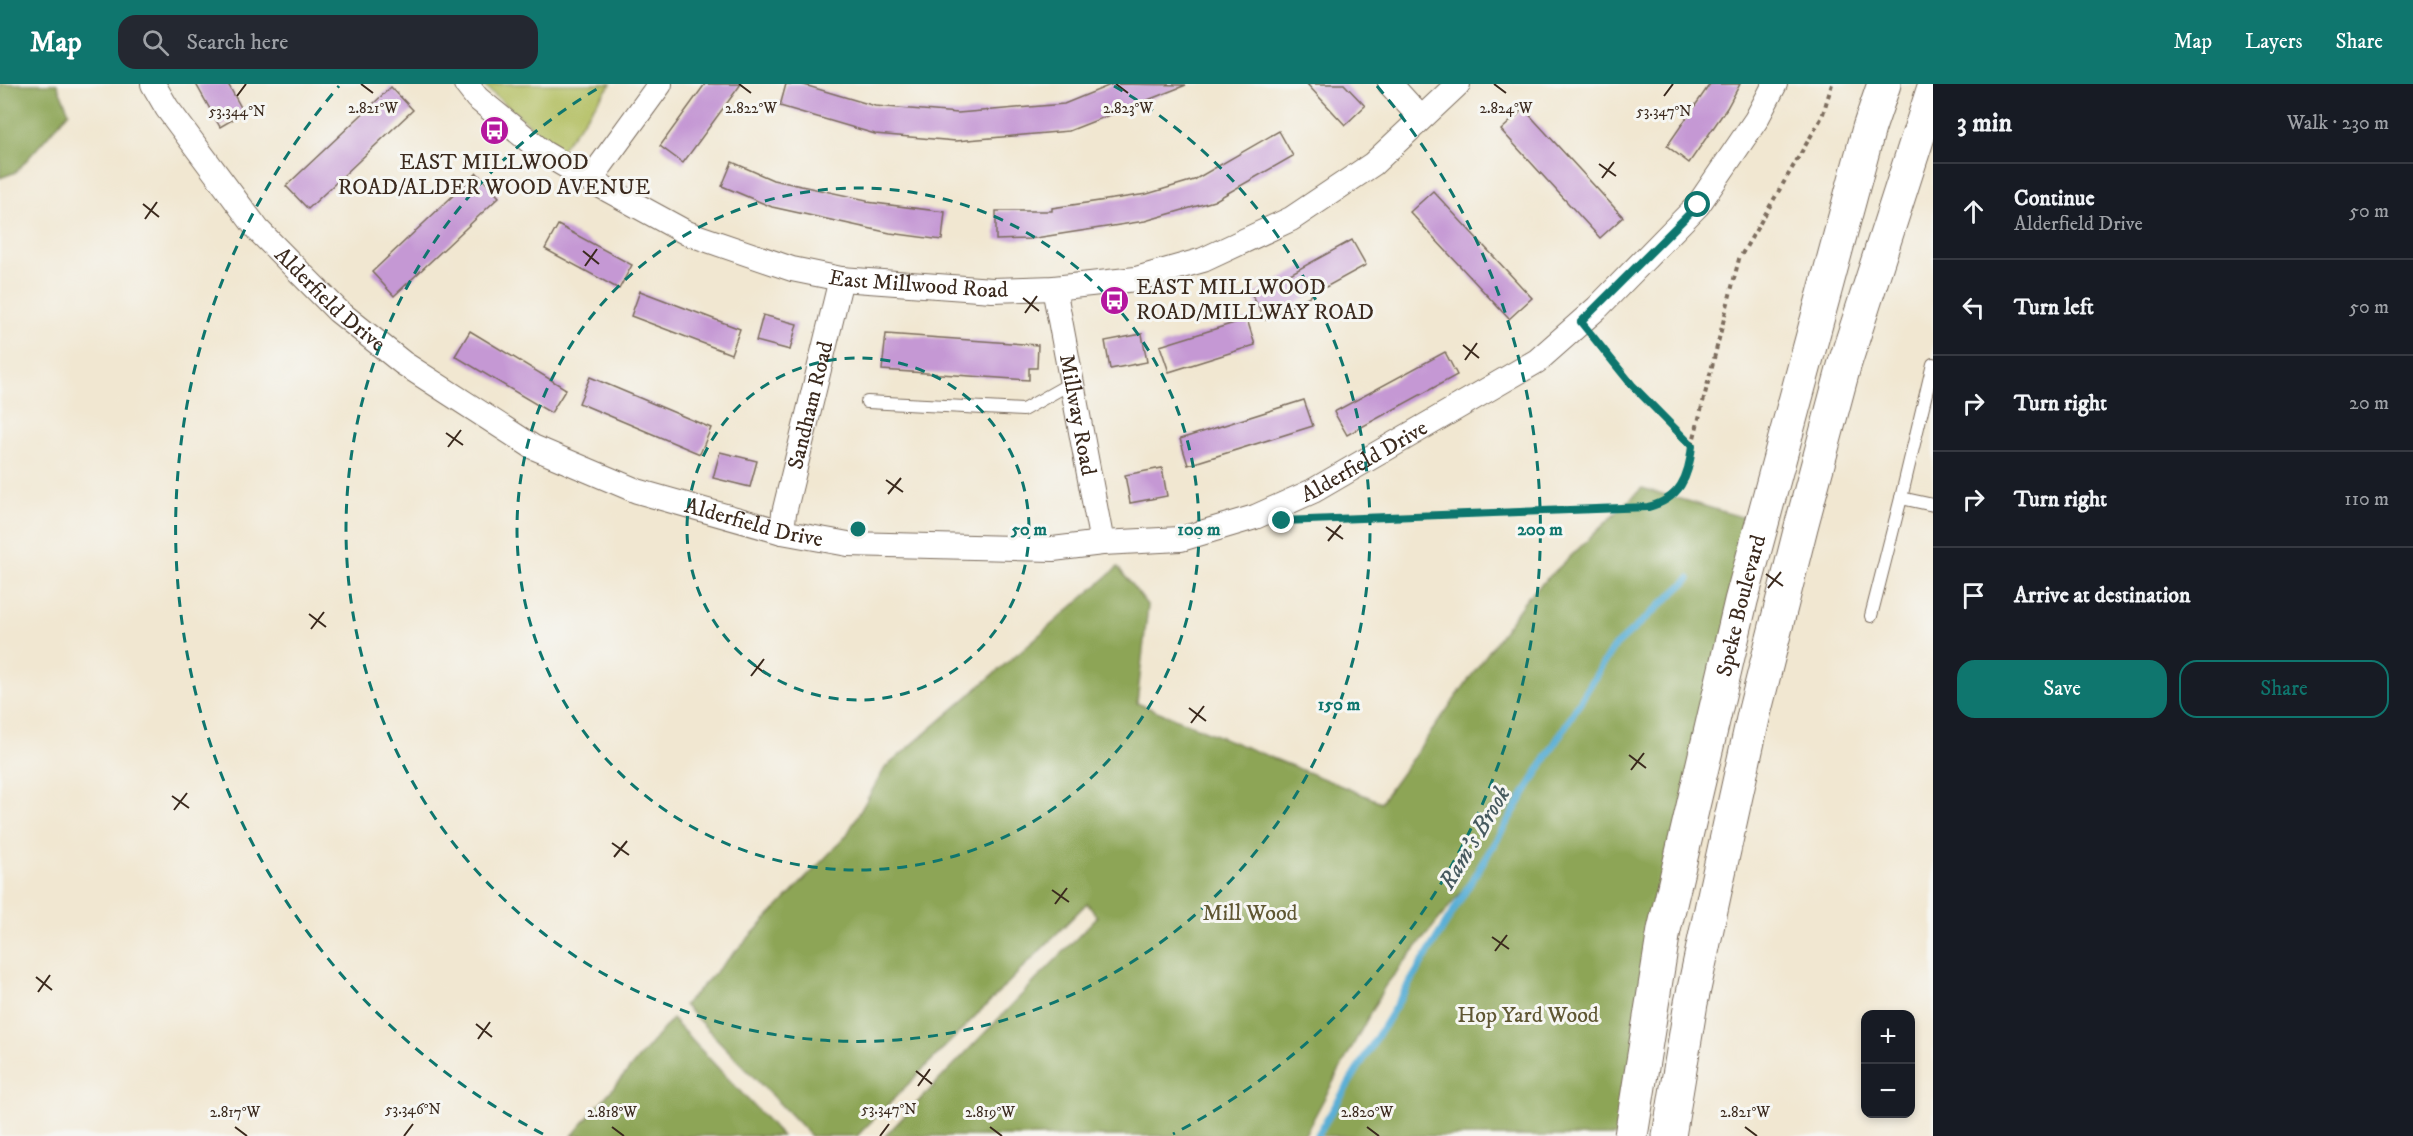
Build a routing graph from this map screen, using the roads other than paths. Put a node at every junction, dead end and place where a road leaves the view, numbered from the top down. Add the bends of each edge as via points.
1 (153, 84) edge
2 (466, 84) edge
3 (660, 84) edge
4 (1390, 84) edge
5 (1458, 84) edge
6 (1775, 84) edge
7 (1884, 84) edge
8 (1933, 90) edge
9 (1421, 118) junction
10 (590, 180) junction
11 (841, 279) junction
12 (1054, 288) junction
13 (1933, 364) edge
14 (1071, 383) junction
15 (867, 402) dead end
16 (1900, 498) junction
17 (1933, 505) edge
18 (782, 532) junction
19 (1102, 543) junction
20 (1871, 616) dead end
21 (1630, 1136) edge
22 (1669, 1136) edge

1 - 18 street, Alderfield Drive via 258,230 338,311 403,363 533,447 637,491
2 - 10 street, East Millwood Road via 477,98 544,153
3 - 10 street
4 - 9 street
5 - 9 street, East Millwood Road
6 - 19 street, Alderfield Drive via 1756,120 1698,205 1538,361 1313,491 1256,517 1181,539
7 - 21 highway, Speke Boulevard via 1741,601 1664,930
8 - 22 highway, Speke Boulevard via 1844,366 1798,538 1754,714 1691,1002
9 - 12 street, East Millwood Road via 1373,164 1291,219 1203,260 1136,279
10 - 11 street, East Millwood Road via 687,233 792,269
11 - 12 street, East Millwood Road via 992,290
11 - 18 street, Sandham Road
12 - 14 street, Millway Road
13 - 16 lane
14 - 15 lane via 1023,411
14 - 19 street, Millway Road
16 - 17 lane
16 - 20 lane
18 - 19 street, Alderfield Drive via 848,544 1053,549

